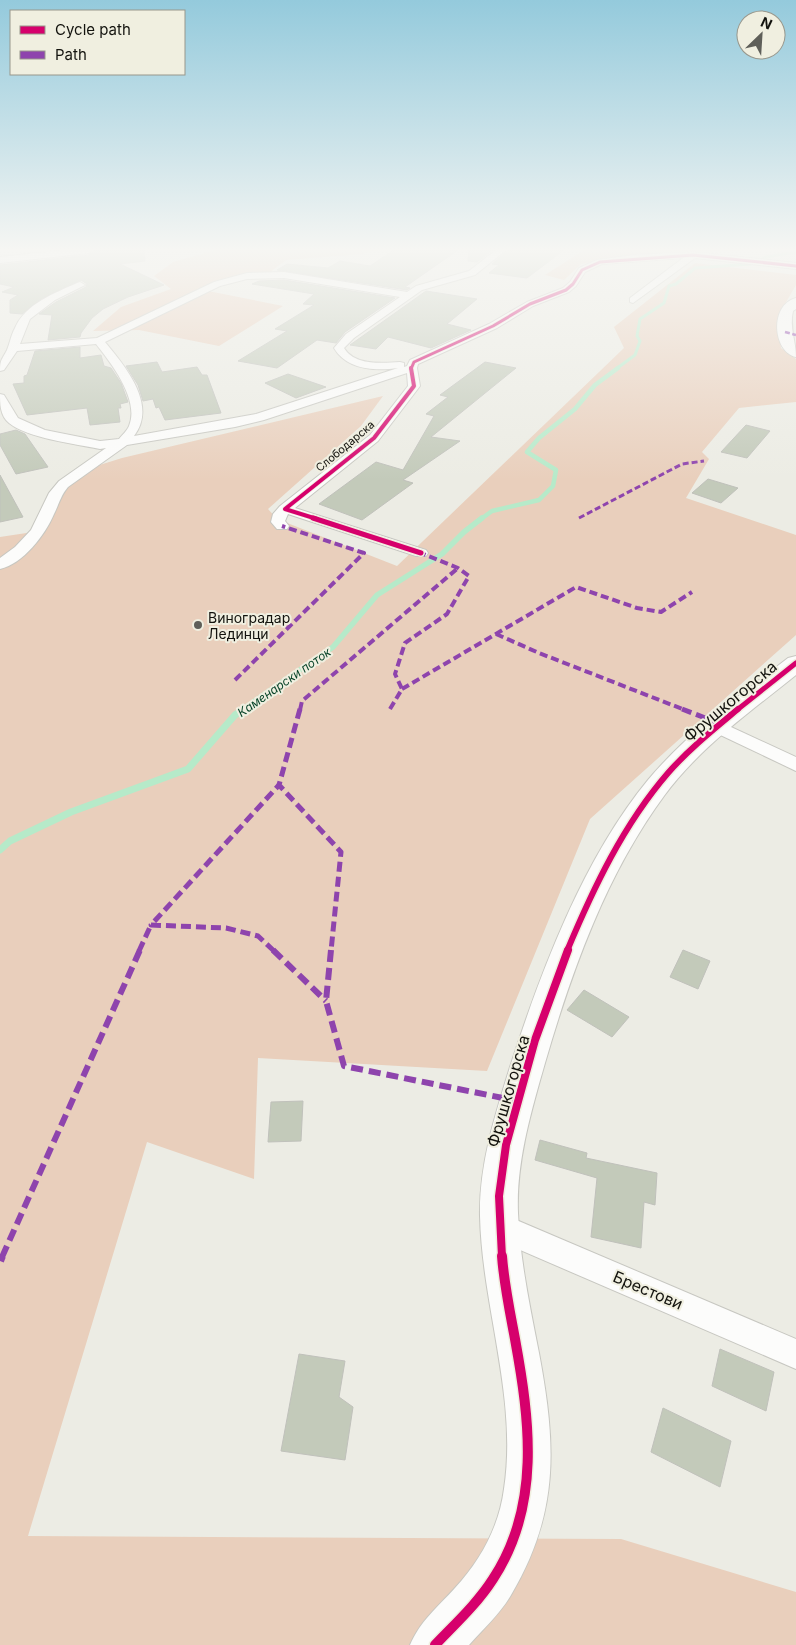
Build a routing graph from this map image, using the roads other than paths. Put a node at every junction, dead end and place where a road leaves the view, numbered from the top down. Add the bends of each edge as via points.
1 (20, 327) edge
2 (128, 327) edge
3 (363, 327) edge
4 (491, 327) edge
5 (785, 327) edge
6 (99, 341) junction
7 (14, 348) junction
8 (796, 353) edge
9 (413, 365) junction
10 (0, 368) edge
11 (0, 397) edge
12 (124, 442) junction
13 (285, 509) junction
14 (282, 526) dead end
15 (422, 553) dead end
16 (0, 565) edge
17 (796, 663) edge
18 (718, 727) junction
19 (796, 766) edge
20 (500, 1227) junction
21 (796, 1354) edge
22 (435, 1645) edge

1 - 7 street
2 - 6 street
3 - 9 street via 339,348 341,354 361,363
4 - 9 street
5 - 8 street via 786,338
6 - 7 street
6 - 12 street via 123,370 136,407 136,424
7 - 10 street
9 - 12 street via 260,417
9 - 13 street, Слободарска via 414,386 383,428 363,448
11 - 12 street via 13,420 41,433 100,445
12 - 16 street via 56,491 34,536 16,555
13 - 14 street via 278,522
13 - 15 street
17 - 18 street, Фрушкогорска
18 - 19 street
18 - 20 street, Фрушкогорска via 672,769 638,813 617,846 559,971 531,1053 505,1146
20 - 21 street, Брестови
20 - 22 street, Фрушкогорска via 507,1298 529,1424 530,1470 525,1504 510,1549 493,1578

